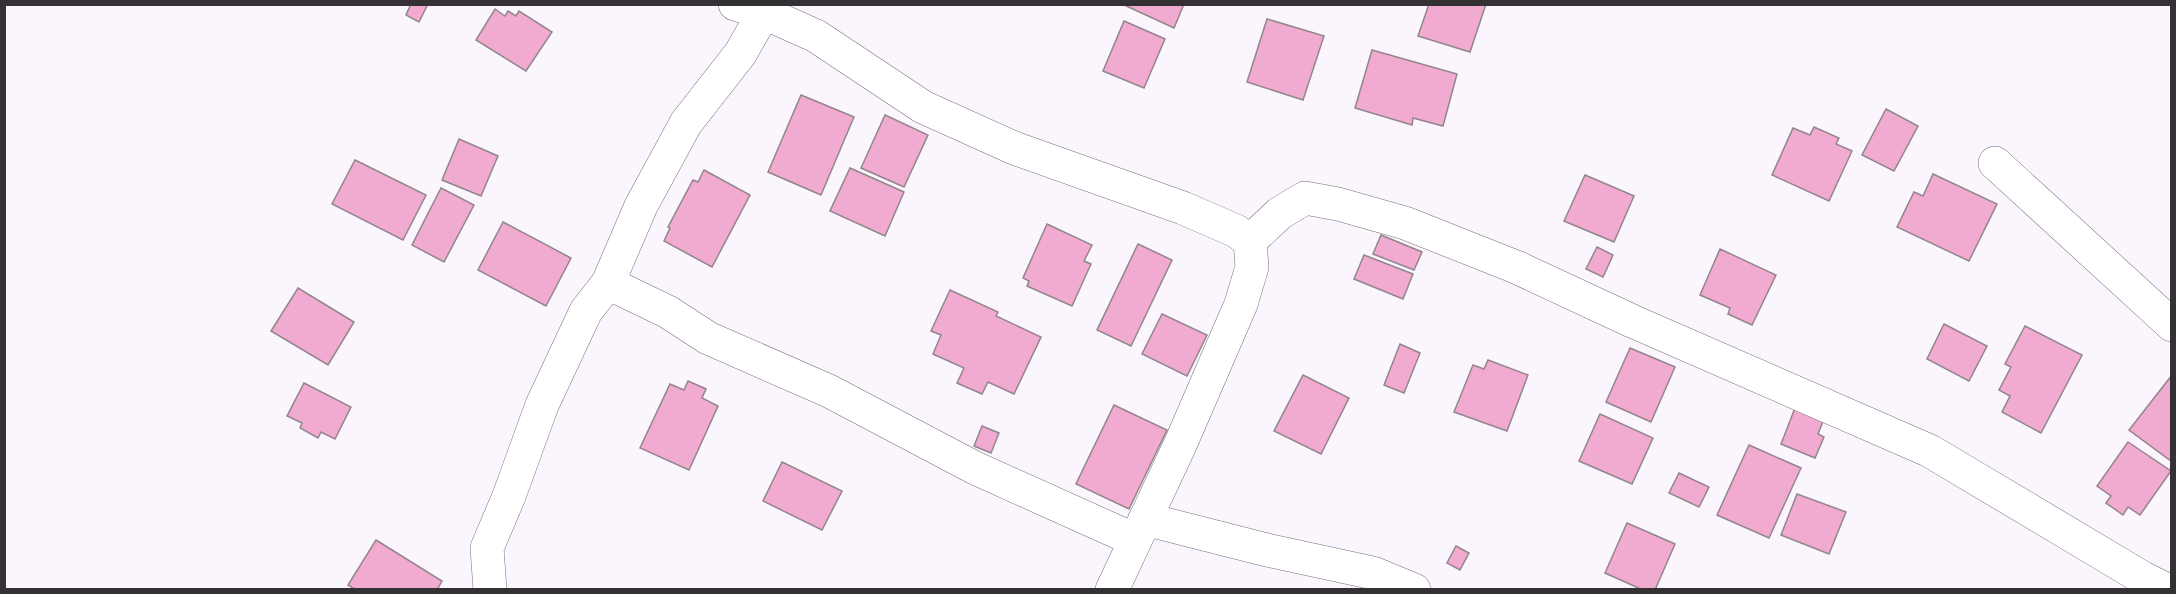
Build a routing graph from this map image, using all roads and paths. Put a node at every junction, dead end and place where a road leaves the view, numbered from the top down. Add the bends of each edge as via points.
1 (749, 9) edge
2 (1995, 163) dead end
3 (1250, 241) junction
4 (608, 283) junction
5 (2172, 325) edge
6 (1140, 530) junction
7 (490, 590) edge
8 (1112, 590) edge
9 (1414, 590) edge
10 (2167, 590) edge

1 - 3 street via 816,36 923,107 1014,148 1183,208
1 - 4 street via 740,54 686,123 641,206
2 - 5 street
3 - 6 street via 1252,267 1241,304
3 - 10 street via 1280,213 1305,198 1405,223 1516,267 1930,451
4 - 6 street via 668,312 708,338 829,391 975,468
4 - 7 street via 586,311 542,405 487,548
6 - 8 street
6 - 9 street via 1267,550 1373,573

